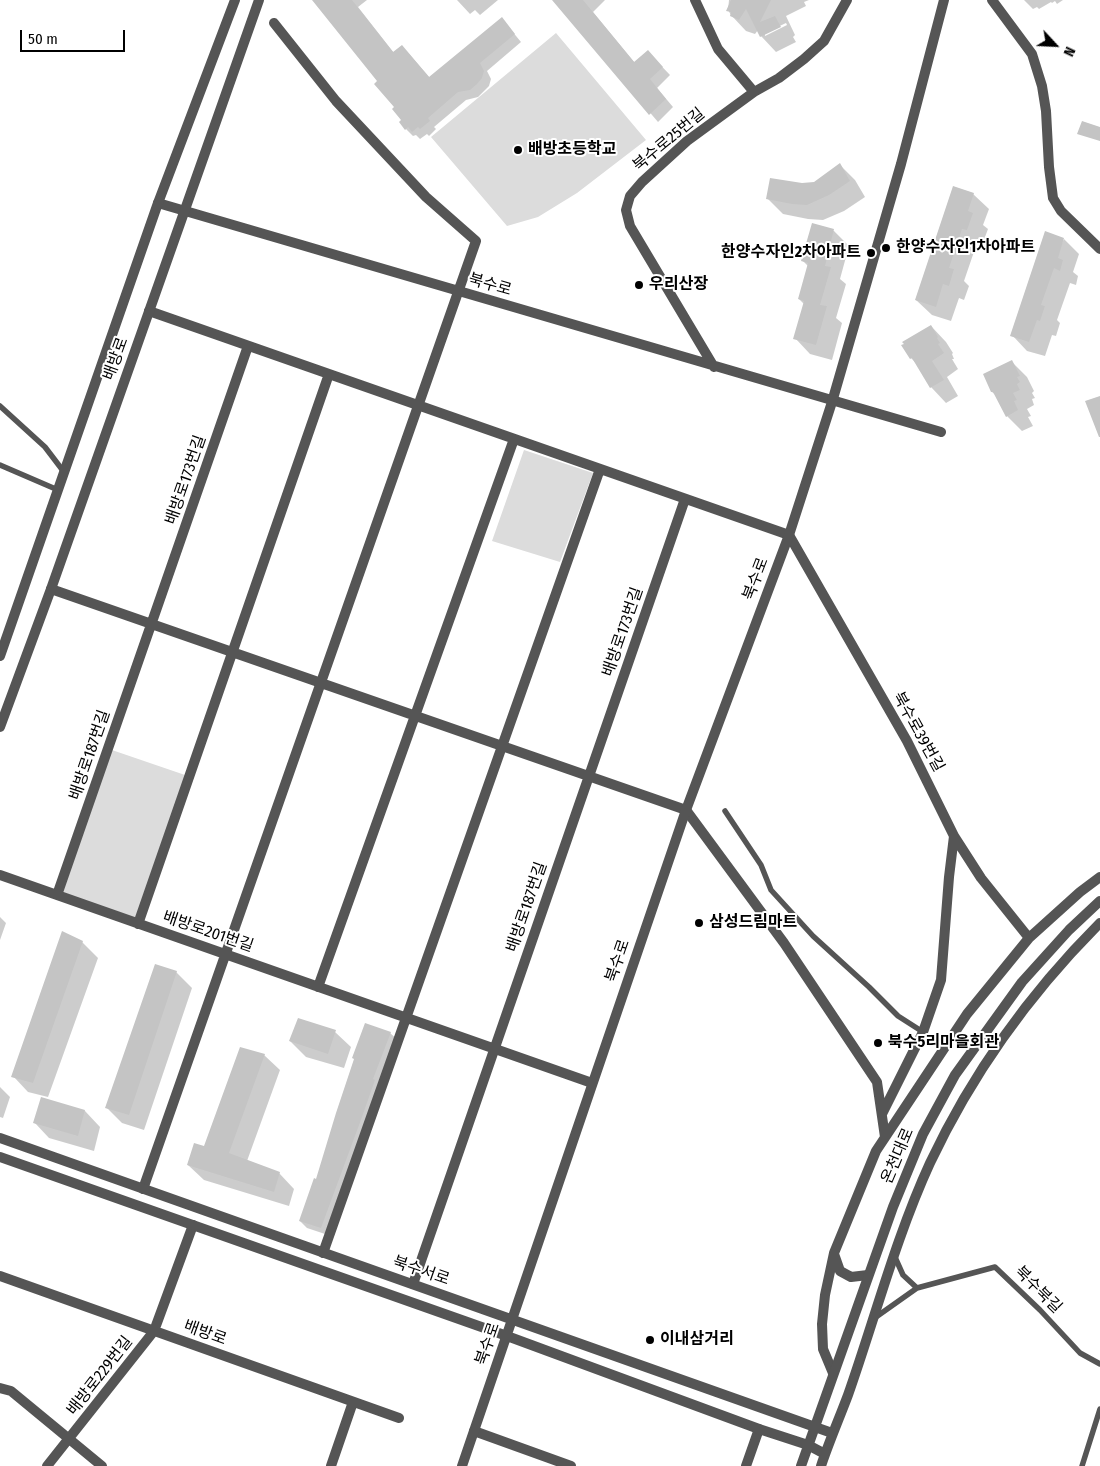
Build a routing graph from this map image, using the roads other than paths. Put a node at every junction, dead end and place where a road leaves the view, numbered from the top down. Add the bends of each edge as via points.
1 (235, 0) edge
2 (259, 0) edge
3 (695, 0) edge
4 (847, 0) edge
5 (944, 0) edge
6 (992, 0) edge
7 (274, 22) dead end
8 (754, 92) junction
9 (158, 203) junction
10 (184, 210) junction
11 (1100, 249) edge
12 (458, 291) junction
13 (149, 311) junction
14 (248, 346) junction
15 (714, 367) junction
16 (329, 374) junction
17 (832, 402) junction
18 (418, 405) junction
19 (0, 406) edge
20 (941, 432) dead end
21 (514, 439) junction
22 (0, 465) edge
23 (600, 469) junction
24 (64, 472) junction
25 (58, 490) junction
26 (685, 499) junction
27 (789, 535) junction
28 (51, 589) junction
29 (152, 624) junction
30 (232, 652) junction
31 (0, 656) edge
32 (321, 683) junction
33 (415, 716) junction
34 (0, 727) edge
35 (502, 746) junction
36 (589, 776) junction
37 (686, 810) junction
38 (725, 811) dead end
39 (954, 836) junction
40 (0, 875) edge
41 (1100, 877) edge
42 (58, 895) junction
43 (1100, 901) edge
44 (1100, 923) edge
45 (138, 924) junction
46 (1029, 938) junction
47 (225, 954) junction
48 (318, 987) junction
49 (406, 1018) junction
50 (923, 1032) junction
51 (494, 1048) junction
52 (592, 1083) junction
53 (882, 1115) junction
54 (885, 1137) junction
55 (0, 1138) edge
56 (0, 1157) edge
57 (143, 1189) junction
58 (193, 1225) junction
59 (323, 1253) junction
60 (834, 1253) junction
61 (894, 1255) junction
62 (868, 1275) junction
63 (0, 1276) edge
64 (413, 1284) junction
65 (917, 1288) junction
66 (513, 1320) junction
67 (871, 1320) junction
68 (154, 1331) junction
69 (507, 1336) junction
70 (1100, 1364) edge
71 (833, 1373) junction
72 (0, 1388) edge
73 (353, 1402) junction
74 (1100, 1409) edge
75 (399, 1418) dead end
76 (814, 1427) junction
77 (759, 1429) junction
78 (474, 1431) junction
79 (832, 1433) junction
80 (69, 1439) junction
81 (808, 1445) junction
82 (825, 1454) junction
83 (47, 1466) edge
84 (102, 1466) edge
85 (331, 1466) edge
86 (462, 1466) edge
87 (570, 1466) edge
88 (746, 1466) edge
89 (801, 1466) edge
90 (821, 1466) edge
91 (1082, 1466) edge

1 - 9 street, 배방로
2 - 10 street, 배방로
3 - 8 street via 718,49
4 - 8 street, 북수로25번길 via 824,41 779,78
5 - 17 street via 901,164
6 - 11 street via 1032,54 1046,111 1054,198 1061,212
7 - 12 street via 336,100 426,197 476,241
8 - 15 street, 북수로25번길 via 687,141 642,182 630,196 626,210 630,226
9 - 10 street, 북수로
9 - 24 street, 배방로
10 - 12 street, 북수로
10 - 13 street, 배방로
12 - 15 street, 북수로
12 - 18 street
13 - 14 street
13 - 28 street, 배방로
14 - 16 street
14 - 29 street, 배방로173번길
15 - 17 street, 북수로
16 - 18 street
16 - 30 street
17 - 20 street
17 - 27 street, 북수로
18 - 21 street
18 - 32 street
19 - 24 lane via 45,447
21 - 23 street
21 - 33 street
22 - 25 lane
23 - 26 street
23 - 35 street
24 - 25 street, 배방로
25 - 31 street, 배방로
26 - 27 street
26 - 36 street, 배방로173번길
27 - 37 street, 북수로
27 - 39 street, 북수로39번길 via 907,741
28 - 29 street
28 - 34 street, 배방로
29 - 30 street
29 - 42 street, 배방로187번길
30 - 32 street
30 - 45 street
32 - 33 street
32 - 47 street
33 - 35 street
33 - 48 street
35 - 36 street
35 - 49 street
36 - 37 street
36 - 51 street, 배방로187번길
37 - 52 street, 북수로
37 - 53 street via 784,943 877,1082
38 - 50 lane via 761,865 771,890 813,936 898,1016
39 - 46 street, 북수로39번길 via 981,878
39 - 50 street via 941,980
40 - 42 street, 배방로201번길
41 - 46 street
42 - 45 street, 배방로201번길
43 - 62 street, 온천대로 via 1022,982 955,1075 923,1134
44 - 61 street, 온천대로 via 1038,991 979,1072 930,1163
45 - 47 street, 배방로201번길
46 - 54 street via 967,1014
47 - 48 street, 배방로201번길
47 - 57 street
48 - 49 street, 배방로201번길
49 - 51 street, 배방로201번길
49 - 59 street
50 - 53 street
51 - 52 street, 배방로201번길
51 - 64 street
52 - 66 street, 북수로
53 - 54 street
54 - 60 street via 876,1150
55 - 57 street, 북수서로
56 - 58 street, 북수서로
57 - 59 street, 북수서로
58 - 68 street, 배방로229번길
58 - 69 street, 북수서로
59 - 64 street, 북수서로
60 - 62 street via 840,1271 851,1277
60 - 71 street via 822,1324 823,1349
61 - 65 lane via 903,1275
61 - 67 street, 온천대로
62 - 71 street, 온천대로
63 - 68 street, 배방로
64 - 66 street, 북수서로
65 - 67 lane
65 - 70 lane, 북수북길 via 995,1266 1080,1353
66 - 69 street, 북수로
66 - 76 street, 북수서로
67 - 79 street, 온천대로
68 - 73 street, 배방로
68 - 80 street, 배방로229번길
69 - 77 street, 북수서로
69 - 78 street, 북수로
71 - 76 street, 온천대로
72 - 80 street, 배방로229번길 via 11,1391
73 - 75 street, 배방로
73 - 85 street
74 - 91 lane
76 - 79 street, 북수서로
76 - 81 street, 온천대로
77 - 81 street, 북수서로
77 - 88 street
78 - 86 street, 북수로
78 - 87 street
79 - 82 street, 온천대로
80 - 83 street, 배방로229번길
80 - 84 street, 배방로229번길
81 - 82 street, 북수서로
81 - 89 street, 온천대로
82 - 90 street, 온천대로

